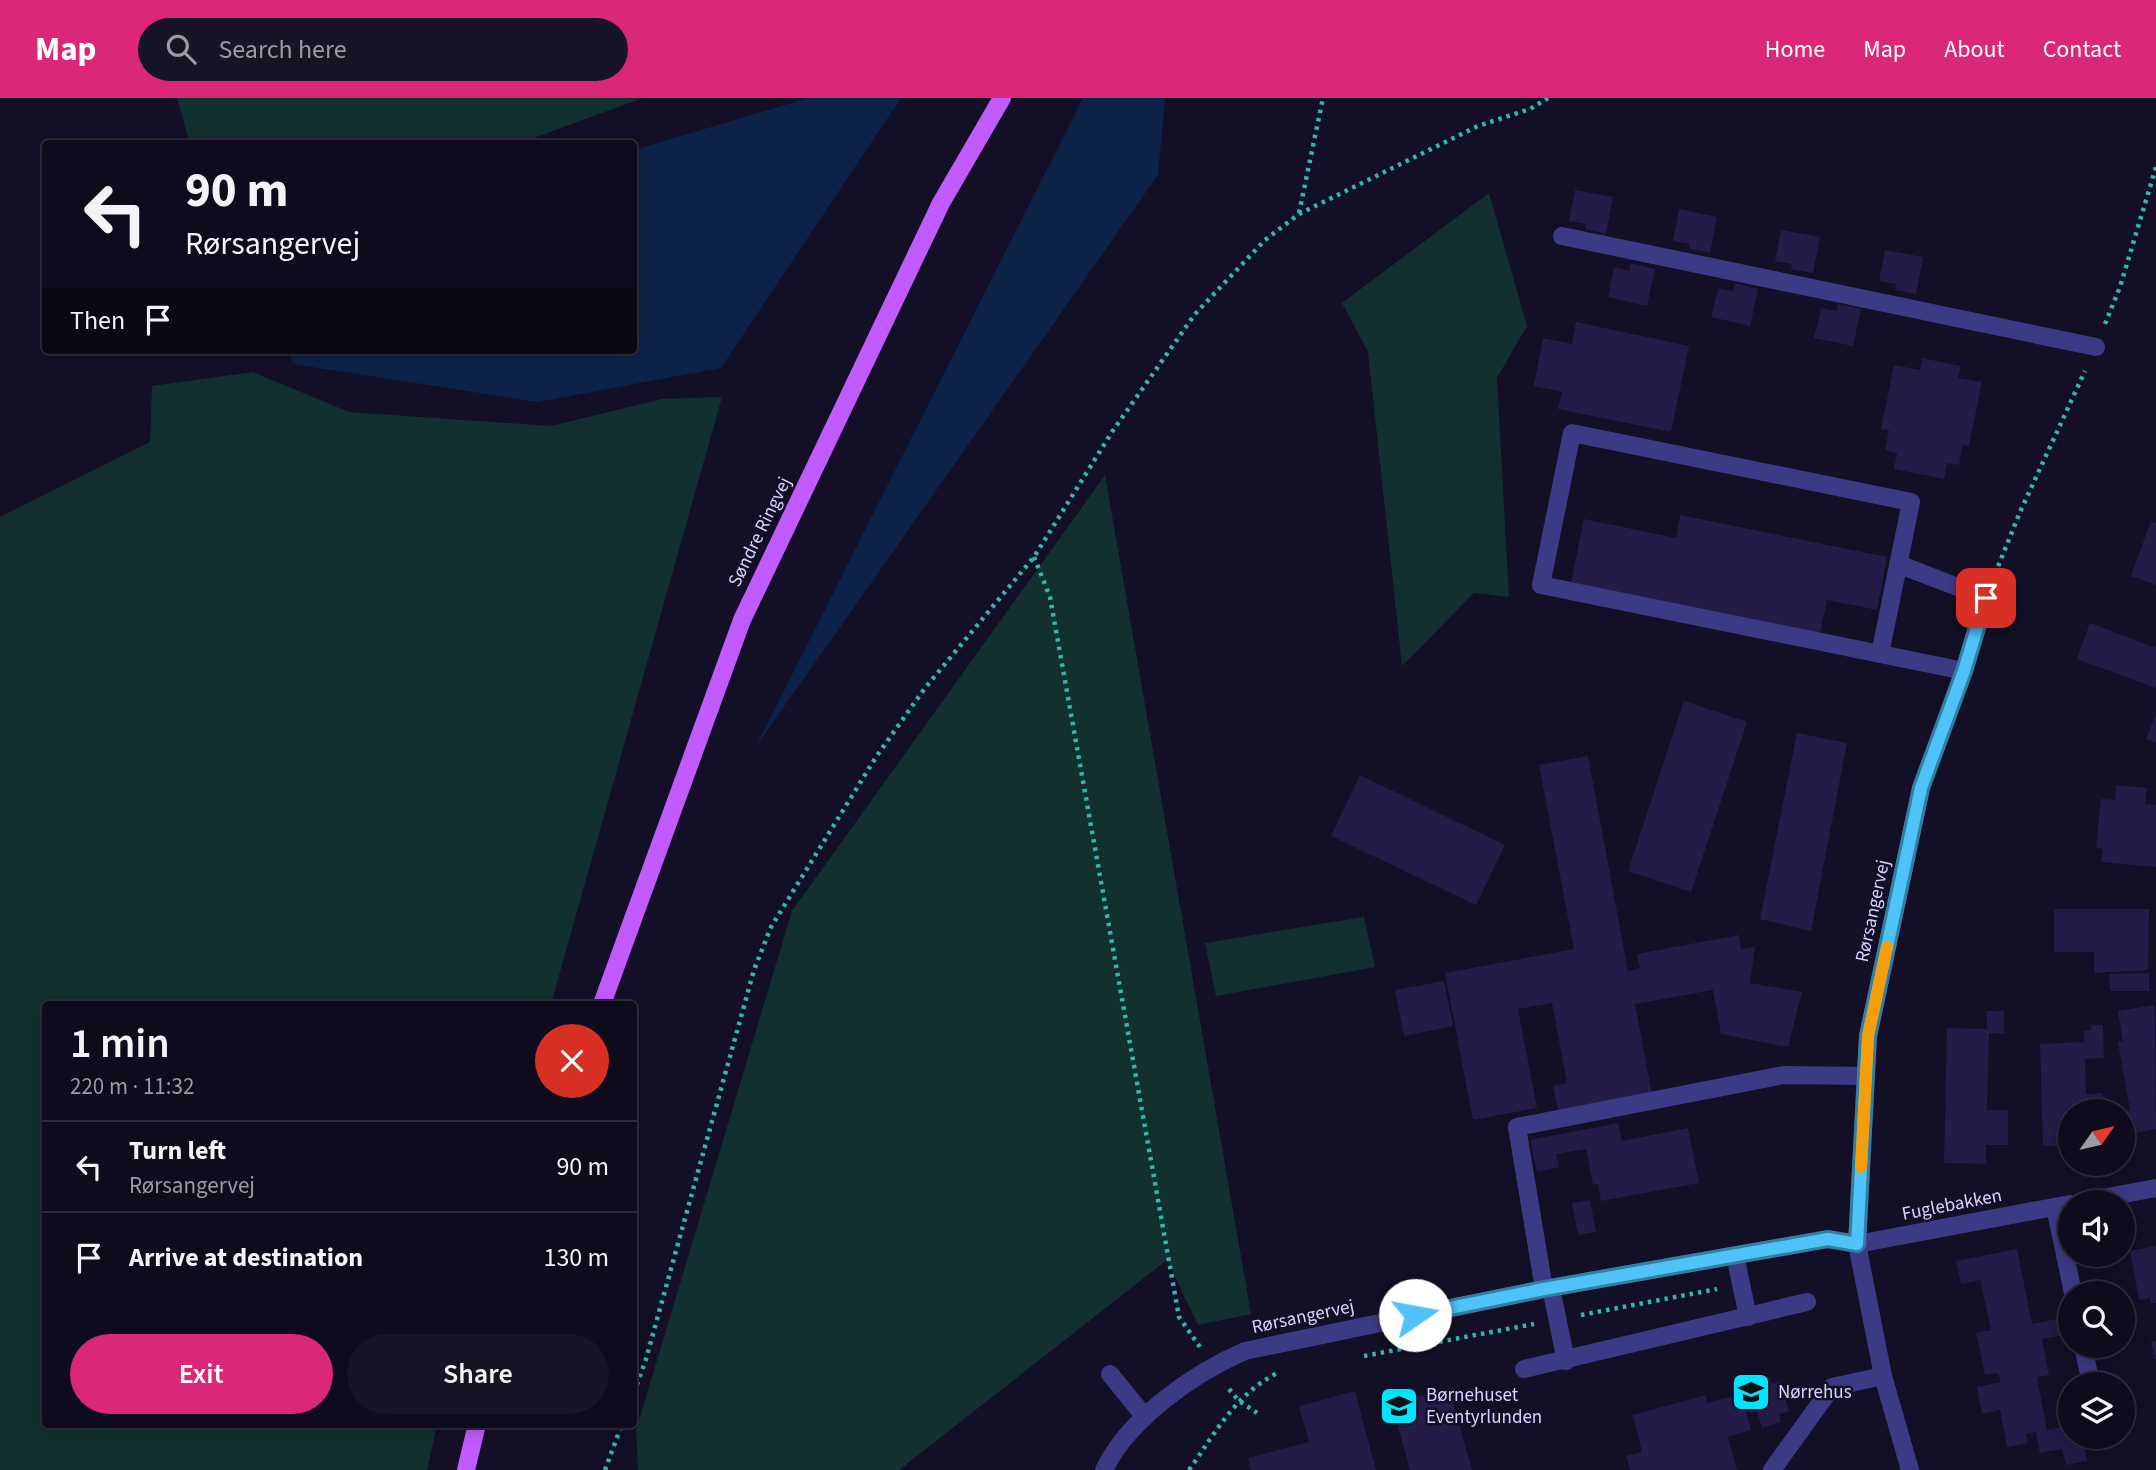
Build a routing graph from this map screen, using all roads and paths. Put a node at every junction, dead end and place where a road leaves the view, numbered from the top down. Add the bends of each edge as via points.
1 (1002, 98) edge
2 (1323, 98) edge
3 (1549, 98) edge
4 (2156, 167) edge
5 (1299, 214) junction
6 (1562, 236) dead end
7 (2096, 346) junction
8 (1034, 557) junction
9 (1898, 564) junction
10 (1986, 598) junction
11 (1880, 654) junction
12 (1964, 671) junction
13 (603, 1001) edge
14 (1866, 1076) junction
15 (2156, 1188) edge
16 (2135, 1192) edge
17 (2058, 1206) edge
18 (1857, 1244) junction
19 (1735, 1255) junction
20 (1741, 1284) junction
21 (1548, 1288) junction
22 (1807, 1302) dead end
23 (1179, 1317) dead end
24 (1748, 1317) junction
25 (1558, 1320) junction
26 (1357, 1358) dead end
27 (1566, 1360) junction
28 (1524, 1369) dead end
29 (1277, 1373) dead end
30 (1110, 1374) dead end
31 (1883, 1377) junction
32 (637, 1384) edge
33 (1238, 1400) junction
34 (1257, 1413) dead end
35 (1145, 1417) junction
36 (476, 1428) edge
37 (621, 1428) edge
38 (466, 1470) edge
39 (605, 1470) edge
40 (1104, 1470) edge
41 (1189, 1470) edge
42 (1772, 1470) edge
43 (1910, 1470) edge

1 - 13 main road, Søndre Ringvej via 941,203 742,620
2 - 5 path
3 - 5 path via 1478,126
4 - 7 path via 2120,287
5 - 8 path via 1265,240 1195,314 1112,432
6 - 7 street
7 - 10 path
8 - 23 path via 1050,597
8 - 32 path via 925,688 876,757 771,927 754,970
9 - 10 street
9 - 11 street
9 - 11 street via 1911,502 1572,433 1541,585
10 - 12 street, Rørsangervej
11 - 12 street
12 - 14 street, Rørsangervej via 1921,788 1868,1036
14 - 18 street, Rørsangervej
14 - 21 street via 1784,1075 1517,1127
15 - 16 street
17 - 18 street, Fuglebakken
18 - 19 street, Rørsangervej via 1828,1239
18 - 31 street, Rørsangervej
19 - 20 street
19 - 21 street, Rørsangervej
20 - 24 street
20 - 25 path
21 - 25 street
21 - 35 street, Rørsangervej via 1245,1351 1214,1366
22 - 24 street
24 - 27 street
25 - 26 path
25 - 27 street
27 - 28 street
29 - 33 path
30 - 35 street
31 - 42 street via 1832,1387
31 - 43 street, Rørsangervej
33 - 34 path
33 - 41 path
35 - 40 street, Rørsangervej
36 - 38 main road
37 - 39 path

